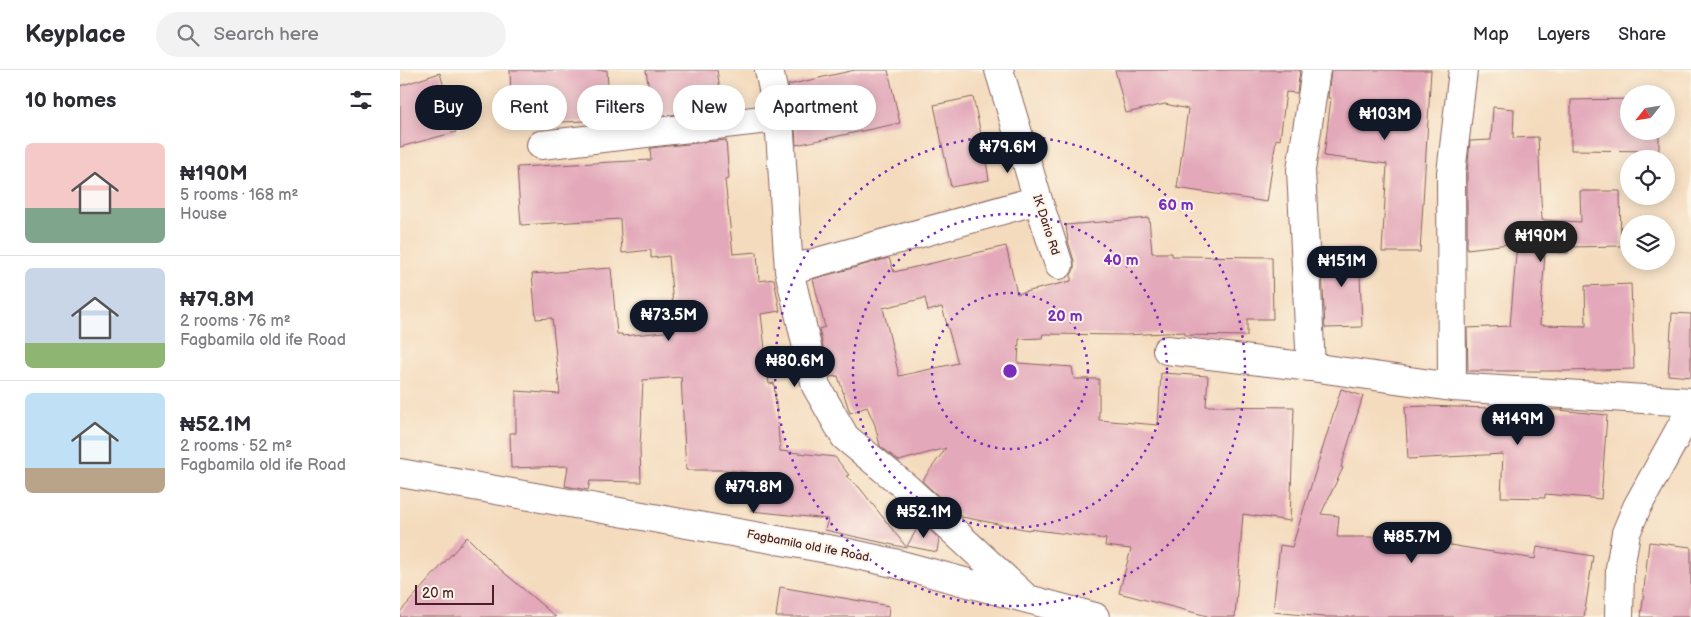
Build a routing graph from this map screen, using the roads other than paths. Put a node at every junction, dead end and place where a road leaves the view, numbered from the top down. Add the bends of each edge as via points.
1 (769, 70) edge
2 (999, 70) edge
3 (1316, 70) edge
4 (1463, 70) edge
5 (772, 85) edge
6 (755, 121) edge
7 (780, 130) edge
8 (542, 145) dead end
9 (1038, 200) junction
10 (1060, 265) dead end
11 (789, 270) junction
12 (1166, 350) dead end
13 (1311, 367) junction
14 (1452, 387) junction
15 (1691, 402) edge
16 (1691, 409) edge
17 (400, 473) edge
18 (1027, 599) junction
19 (1095, 617) edge
20 (1619, 617) edge

1 - 5 street
2 - 9 street, IK Dario Rd
3 - 13 street via 1301,170
4 - 14 street via 1452,173
6 - 8 street
7 - 11 street
9 - 10 street, IK Dario Rd
9 - 11 street
11 - 18 street via 816,386 845,437 907,488
12 - 13 street
13 - 14 street
14 - 15 street
16 - 20 street via 1626,533 1620,568
17 - 18 street, Fagbamila old ife Road via 839,551
18 - 19 street, Fagbamila old ife Road

